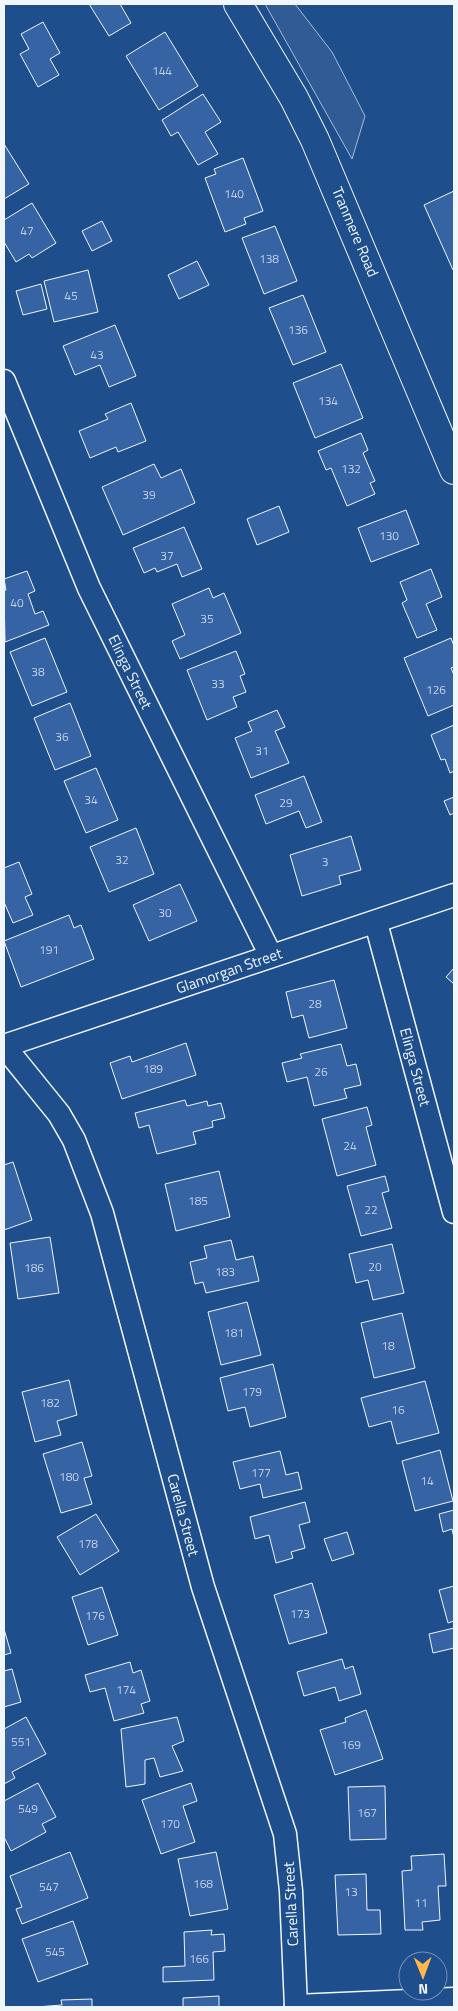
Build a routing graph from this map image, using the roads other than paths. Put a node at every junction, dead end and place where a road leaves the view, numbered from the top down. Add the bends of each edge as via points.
1 (238, 4) edge
2 (4, 382) edge
3 (454, 470) edge
4 (454, 895) edge
5 (376, 923) junction
6 (271, 956) junction
7 (4, 1046) edge
8 (454, 1212) edge
9 (454, 1999) edge
10 (296, 2007) edge

1 - 3 street, Tranmere Road via 315,140
2 - 6 street, Elinga Street via 89,588
4 - 5 street, Glamorgan Street
5 - 6 street, Glamorgan Street
5 - 8 street, Elinga Street
6 - 7 street, Glamorgan Street
7 - 10 street, Carella Street via 62,1120 81,1157 102,1213 203,1587 285,1834
9 - 10 street

